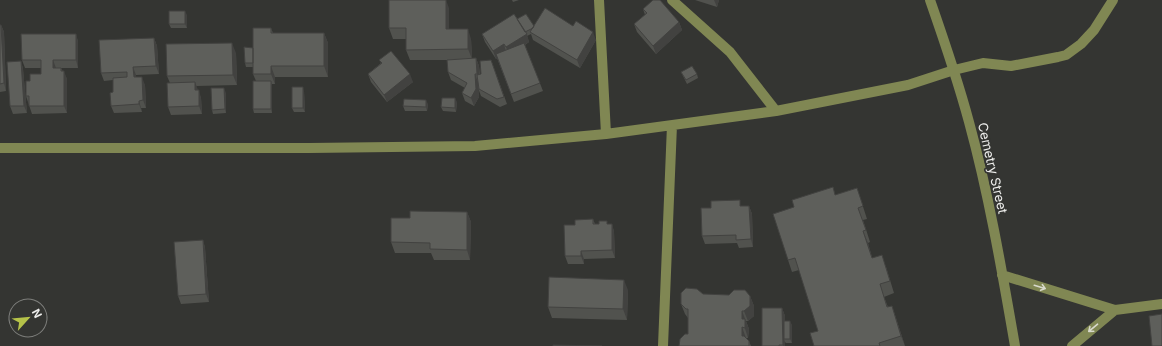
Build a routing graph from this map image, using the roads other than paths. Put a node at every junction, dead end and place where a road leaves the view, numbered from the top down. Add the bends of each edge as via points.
1 (599, 0) edge
2 (672, 0) edge
3 (930, 0) edge
4 (1113, 0) edge
5 (954, 70) junction
6 (776, 111) junction
7 (672, 125) junction
8 (606, 134) junction
9 (0, 148) edge
10 (1002, 275) junction
11 (1162, 304) edge
12 (1115, 310) junction
13 (664, 346) edge
14 (1015, 346) edge
15 (1072, 346) edge

1 - 8 street
2 - 6 street via 730,52
3 - 5 street, Cemetry Street
4 - 5 street via 1094,30 1081,44 1066,54 1011,66 982,63
5 - 6 street via 908,85
5 - 10 street, Cemetry Street via 970,122
6 - 7 street
7 - 8 street
7 - 13 street
8 - 9 street via 475,146
10 -> 12 street
10 - 14 street, Cemetry Street
11 - 12 street
12 -> 15 street

